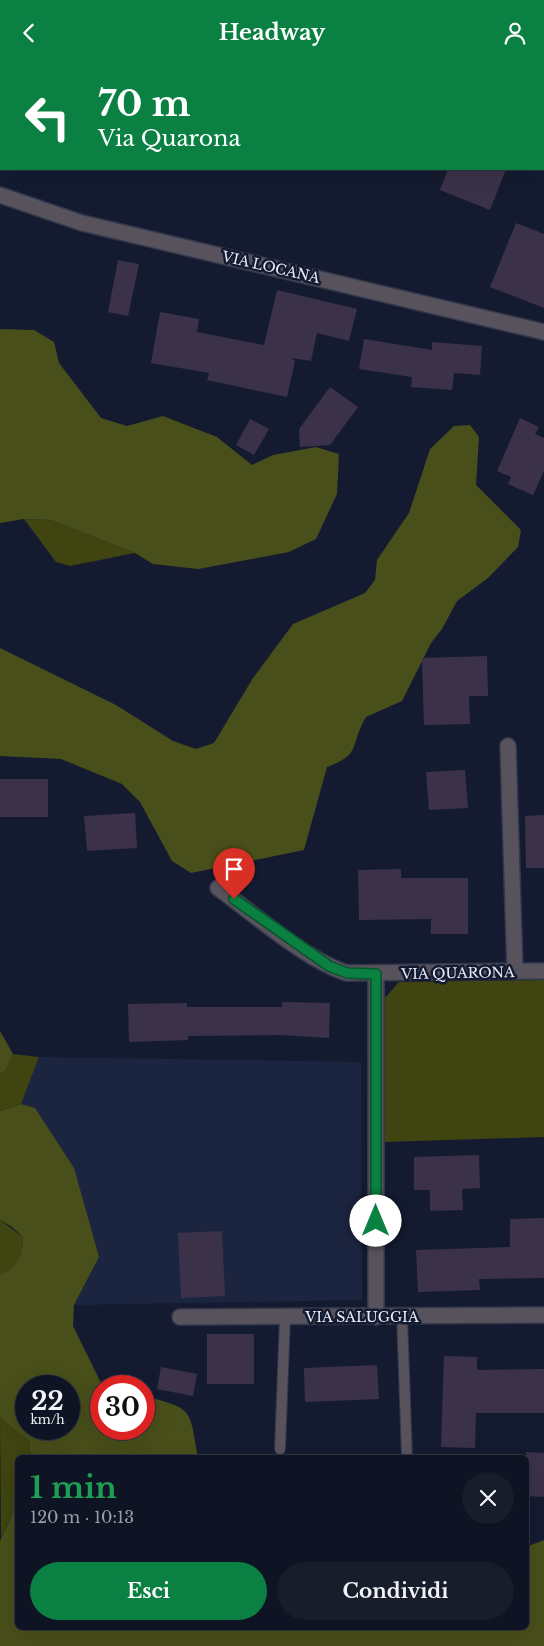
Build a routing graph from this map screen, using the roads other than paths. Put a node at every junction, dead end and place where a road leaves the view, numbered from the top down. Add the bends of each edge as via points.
1 (0, 195) edge
2 (544, 332) edge
3 (508, 746) dead end
4 (218, 888) dead end
5 (544, 971) edge
6 (515, 972) junction
7 (376, 974) junction
8 (544, 1315) edge
9 (402, 1316) junction
10 (180, 1317) dead end
11 (285, 1317) junction
12 (376, 1317) junction
13 (280, 1449) dead end
14 (407, 1455) edge

1 - 2 street, VIA LOCANA via 82,223
3 - 6 street
4 - 7 street, VIA QUARONA via 329,966 347,973
5 - 6 street, VIA QUARONA
6 - 7 street, VIA QUARONA
7 - 12 street
8 - 9 street, VIA SALUGGIA
9 - 12 street, VIA SALUGGIA
9 - 14 lane
10 - 11 street, VIA SALUGGIA
11 - 12 street, VIA SALUGGIA
11 - 13 lane

